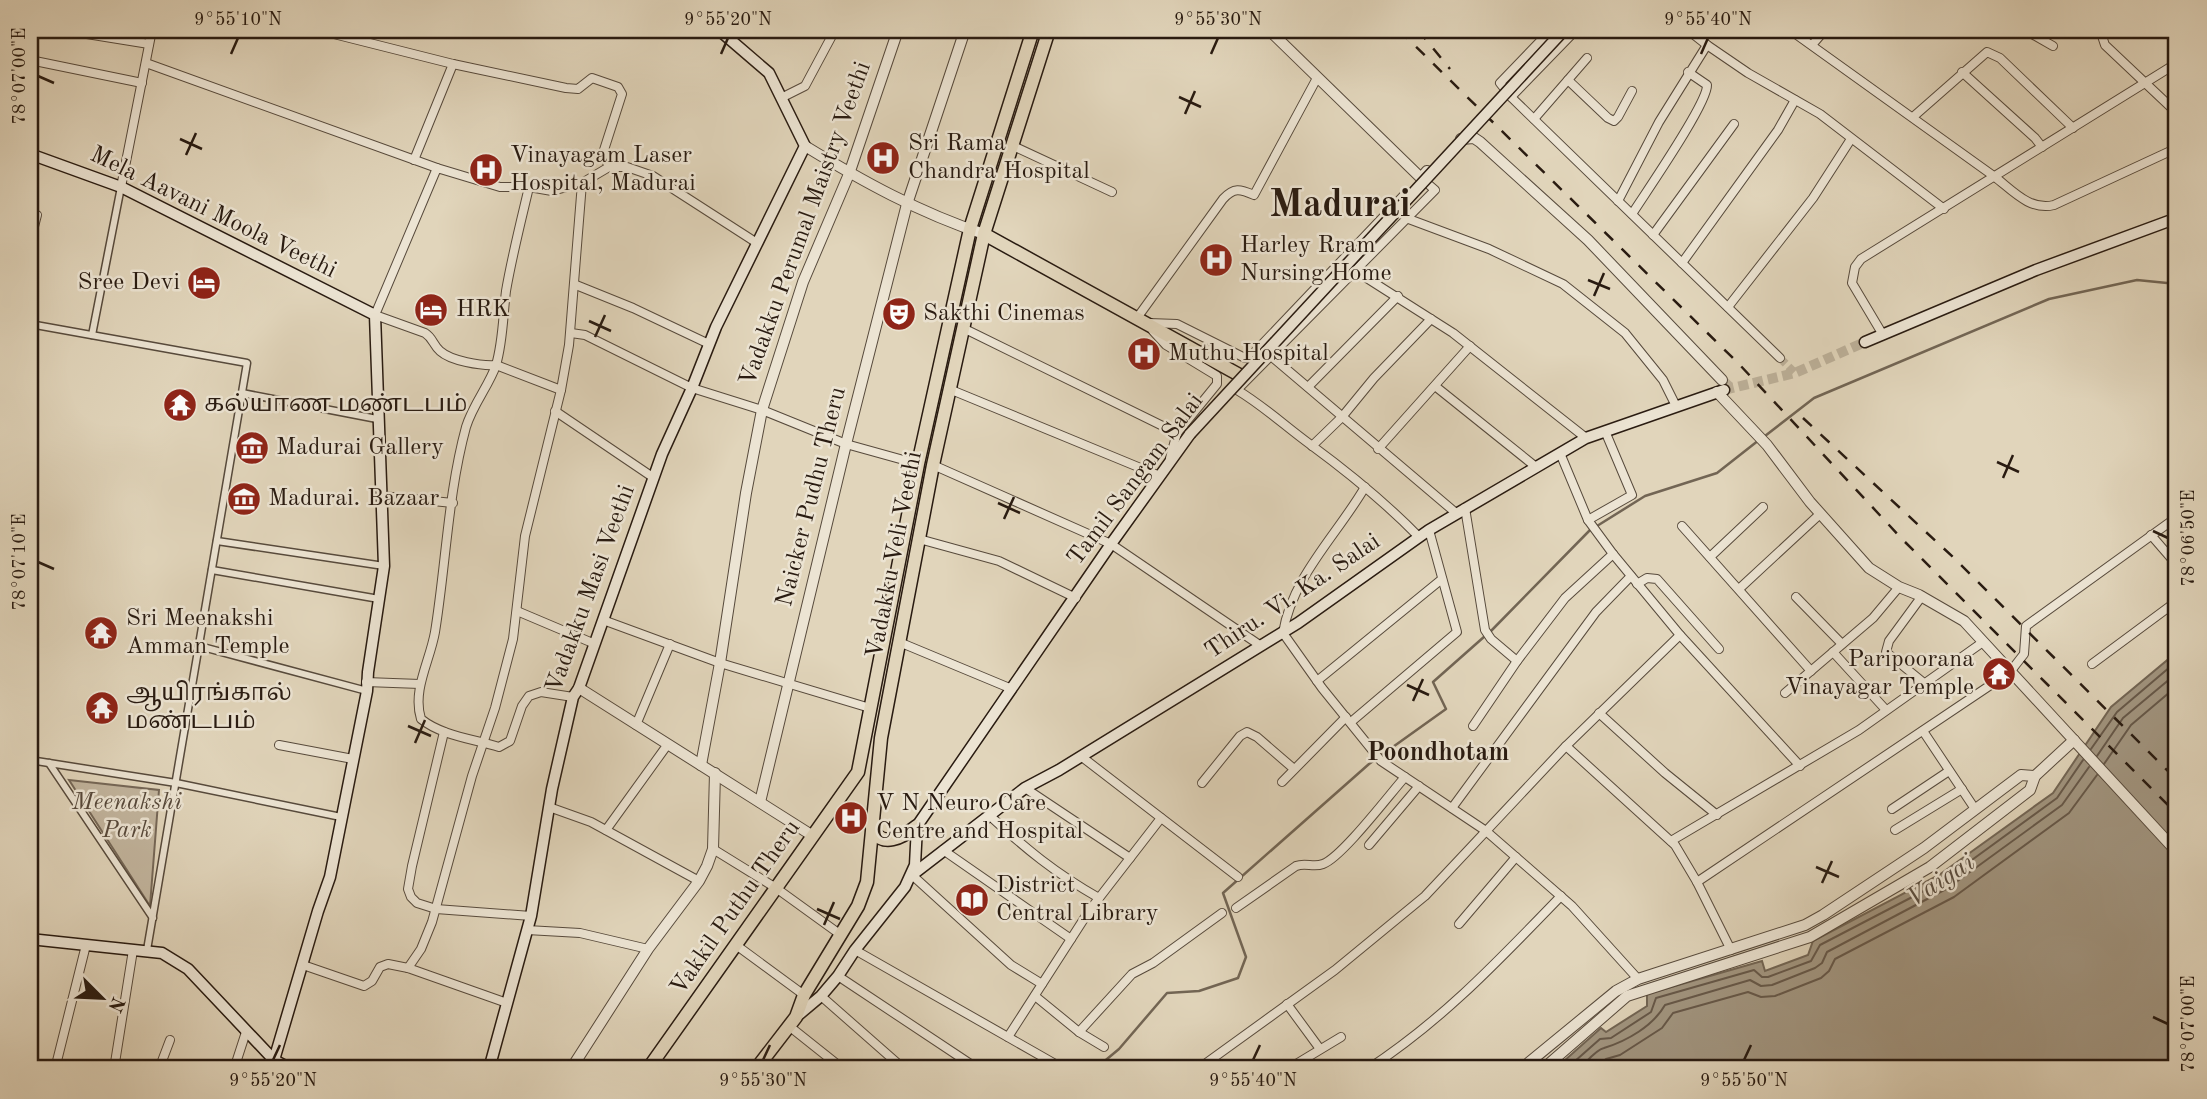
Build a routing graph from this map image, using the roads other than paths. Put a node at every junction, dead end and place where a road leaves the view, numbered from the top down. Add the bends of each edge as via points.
1 (62, 30) edge
2 (152, 30) edge
3 (318, 30) edge
4 (719, 30) edge
5 (835, 30) edge
6 (898, 30) edge
7 (965, 30) edge
8 (1033, 30) edge
9 (1049, 30) edge
10 (1269, 30) edge
11 (1551, 30) edge
12 (1563, 30) edge
13 (1576, 30) edge
14 (1688, 30) edge
15 (1790, 30) edge
16 (1825, 30) edge
17 (2025, 30) edge
18 (2101, 30) edge
19 (348, 34) edge
20 (149, 44) junction
21 (1707, 45) junction
22 (1812, 45) junction
23 (2053, 46) dead end
24 (1587, 58) dead end
25 (30, 60) edge
26 (2177, 63) edge
27 (146, 64) junction
28 (453, 64) junction
29 (1688, 72) junction
30 (1962, 72) junction
31 (1317, 78) junction
32 (1568, 80) junction
33 (142, 83) junction
34 (2146, 83) junction
35 (1632, 91) dead end
36 (1511, 97) junction
37 (781, 98) junction
38 (1795, 100) junction
39 (2177, 113) edge
40 (1913, 117) junction
41 (1534, 119) junction
42 (1734, 124) dead end
43 (2073, 128) junction
44 (1851, 139) junction
45 (1011, 145) junction
46 (805, 146) junction
47 (2042, 148) junction
48 (2177, 148) edge
49 (30, 154) edge
50 (414, 160) junction
51 (609, 167) junction
52 (437, 168) junction
53 (849, 174) junction
54 (1995, 177) junction
55 (1420, 178) junction
56 (582, 183) junction
57 (121, 187) junction
58 (529, 187) junction
59 (1112, 192) dead end
60 (1618, 201) junction
61 (907, 204) junction
62 (1944, 209) junction
63 (1632, 214) junction
64 (37, 215) dead end
65 (1406, 218) junction
66 (2177, 218) edge
67 (970, 229) junction
68 (984, 234) junction
69 (1653, 234) junction
70 (30, 242) edge
71 (757, 243) junction
72 (1682, 263) junction
73 (1354, 270) junction
74 (576, 285) junction
75 (1398, 296) junction
76 (1728, 307) junction
77 (375, 315) junction
78 (1431, 318) junction
79 (1142, 320) junction
80 (30, 324) edge
81 (963, 328) junction
82 (571, 333) junction
83 (92, 335) junction
84 (1882, 335) junction
85 (1866, 342) tunnel mouth
86 (709, 344) junction
87 (1470, 346) junction
88 (1271, 356) junction
89 (1780, 358) tunnel mouth
90 (496, 365) junction
91 (1243, 377) junction
92 (1435, 386) junction
93 (1308, 387) junction
94 (1721, 387) junction
95 (692, 388) junction
96 (949, 389) junction
97 (561, 390) junction
98 (242, 393) junction
99 (1676, 406) junction
100 (762, 410) junction
101 (555, 411) junction
102 (1342, 417) junction
103 (377, 419) junction
104 (1605, 431) junction
105 (1177, 433) junction
106 (1586, 438) junction
107 (846, 444) junction
108 (1312, 446) junction
109 (1378, 449) junction
110 (1560, 453) junction
111 (918, 464) junction
112 (1168, 464) junction
113 (933, 465) junction
114 (1535, 467) junction
115 (1160, 475) junction
116 (654, 478) junction
117 (1365, 487) junction
118 (382, 496) junction
119 (453, 503) junction
120 (1763, 507) dead end
121 (1461, 510) junction
122 (1820, 513) junction
123 (2177, 517) edge
124 (1588, 520) junction
125 (1682, 526) dead end
126 (1429, 530) junction
127 (2151, 535) junction
128 (1419, 537) junction
129 (919, 539) junction
130 (217, 541) junction
131 (1111, 544) junction
132 (1612, 554) junction
133 (1710, 557) junction
134 (2177, 565) edge
135 (384, 566) junction
136 (212, 570) junction
137 (1631, 576) junction
138 (1443, 579) junction
139 (1637, 584) junction
140 (1899, 587) junction
141 (1739, 589) junction
142 (1922, 596) junction
143 (1796, 597) dead end
144 (1076, 598) junction
145 (379, 599) junction
146 (2177, 601) edge
147 (517, 611) junction
148 (603, 620) junction
149 (1283, 633) junction
150 (1680, 635) junction
151 (899, 642) junction
152 (1983, 642) junction
153 (595, 644) junction
154 (1842, 644) junction
155 (670, 645) junction
156 (199, 646) junction
157 (1261, 646) junction
158 (1719, 649) dead end
159 (1833, 652) junction
160 (1517, 661) junction
161 (720, 663) junction
162 (2092, 664) dead end
163 (1811, 671) junction
164 (2010, 672) junction
165 (1317, 681) junction
166 (1924, 683) junction
167 (420, 684) junction
168 (788, 685) junction
169 (367, 687) junction
170 (1012, 689) junction
171 (576, 693) junction
172 (1784, 694) dead end
173 (870, 708) junction
174 (1886, 710) junction
175 (1599, 713) junction
176 (1349, 719) junction
177 (636, 725) junction
178 (1473, 726) dead end
179 (444, 732) junction
180 (1923, 732) junction
181 (484, 742) junction
182 (2077, 743) junction
183 (668, 744) junction
184 (279, 745) dead end
185 (1566, 746) junction
186 (1082, 757) junction
187 (353, 759) junction
188 (30, 760) edge
189 (49, 763) junction
190 (701, 765) junction
191 (1800, 766) junction
192 (1294, 769) junction
193 (1949, 771) junction
194 (858, 772) junction
195 (715, 774) junction
196 (2035, 776) junction
197 (1405, 777) junction
198 (1282, 782) dead end
199 (176, 783) junction
200 (876, 783) junction
201 (1202, 783) dead end
202 (1419, 786) junction
203 (1025, 788) junction
204 (1962, 789) junction
205 (760, 802) junction
206 (549, 807) junction
207 (1452, 808) junction
208 (1892, 808) dead end
209 (1975, 809) junction
210 (989, 815) junction
211 (1717, 815) junction
212 (341, 817) junction
213 (1161, 818) junction
214 (918, 826) junction
215 (872, 827) junction
216 (606, 830) junction
217 (1895, 830) dead end
218 (1486, 831) junction
219 (813, 836) junction
220 (1671, 841) junction
221 (1369, 845) dead end
222 (713, 849) junction
223 (943, 849) junction
224 (2177, 852) edge
225 (1516, 857) junction
226 (1130, 858) junction
227 (912, 875) junction
228 (1238, 877) dead end
229 (699, 881) junction
230 (1698, 882) junction
231 (776, 888) junction
232 (1561, 896) junction
233 (1099, 898) junction
234 (1236, 908) dead end
235 (436, 909) junction
236 (1222, 913) dead end
237 (531, 916) junction
238 (153, 918) junction
239 (1459, 924) dead end
240 (527, 930) junction
241 (841, 935) junction
242 (30, 939) edge
243 (1071, 939) junction
244 (86, 945) junction
245 (736, 945) junction
246 (648, 949) junction
247 (133, 950) junction
248 (147, 950) junction
249 (855, 950) junction
250 (1731, 950) junction
251 (303, 965) junction
252 (408, 968) junction
253 (838, 976) junction
254 (1638, 979) junction
255 (1042, 984) junction
256 (804, 995) junction
257 (821, 996) junction
258 (1035, 996) junction
259 (507, 1003) junction
260 (1287, 1004) junction
261 (792, 1021) junction
262 (246, 1032) junction
263 (1079, 1032) junction
264 (1008, 1037) junction
265 (1341, 1037) dead end
266 (170, 1040) dead end
267 (1104, 1048) dead end
268 (1320, 1049) junction
269 (274, 1060) junction
270 (55, 1069) edge
271 (114, 1069) edge
272 (159, 1069) edge
273 (234, 1069) edge
274 (291, 1069) edge
275 (489, 1069) edge
276 (571, 1069) edge
277 (648, 1069) edge
278 (756, 1069) edge
279 (842, 1069) edge
280 (904, 1069) edge
281 (978, 1069) edge
282 (1064, 1069) edge
283 (1198, 1069) edge
284 (1288, 1069) edge
285 (1368, 1069) edge
286 (1521, 1069) edge
287 (1543, 1069) edge

1 - 20 street
2 - 20 street
3 - 19 street
4 - 37 main road via 769,73
5 - 37 street via 806,86
6 - 53 street, Vadakku Perumal Maistry Veethi
7 - 61 street, Naicker Pudhu Theru
8 - 67 main road, Vadakku Veli Veethi
9 - 45 main road, Vadakku Veli Veethi
10 - 31 street
11 - 36 street via 1500,83
12 - 91 main road, Tamil Sangam Salai, bridge
13 - 36 street
14 - 21 street
15 - 22 street
16 - 22 street
17 - 23 street
18 - 34 street via 2105,45
19 - 28 street
20 - 27 street
21 - 29 street
21 - 38 street
22 - 40 street
24 - 32 street
25 - 33 street
26 - 34 street
27 - 33 street
27 - 50 street
28 - 50 street
28 - 51 street via 566,88 578,89 592,78 621,89 603,153
29 - 60 street
29 - 63 street via 1707,85 1707,94
30 - 40 street
30 - 43 street via 1991,52
30 - 47 street
31 - 55 street
31 - 79 street via 1254,195 1241,189 1223,199
32 - 35 street via 1614,121
32 - 41 street
33 - 57 street
34 - 39 street
34 - 43 street
36 - 41 street
37 - 46 main road
38 - 44 street
38 - 72 street
40 - 54 street
41 - 60 street
42 - 69 street
43 - 47 street
44 - 62 street
44 - 76 street
45 - 59 street
45 - 68 main road, Vadakku Veli Veethi
46 - 53 street
46 - 71 main road, Vadakku Masi Veethi
47 - 54 street
48 - 54 street via 2045,207 2025,201
49 - 57 main road, Mela Aavani Moola Veethi
50 - 52 street
51 - 56 street
51 - 71 street via 627,167 653,176
52 - 58 street via 500,187
52 - 77 street
53 - 61 street
53 - 100 street, Vadakku Perumal Maistry Veethi via 803,282
54 - 62 street
55 - 65 street via 1435,190
55 - 79 street via 1250,357 1177,324
55 - 94 street via 1460,139 1480,142 1588,240
56 - 58 street via 552,191
56 - 74 street
57 - 77 main road, Mela Aavani Moola Veethi
57 - 83 street
58 - 90 street
60 - 63 street
61 - 67 street
61 - 107 street, Naicker Pudhu Theru
62 - 84 street via 1855,267 1852,283
63 - 69 street
64 - 70 street
65 - 73 street
65 - 99 street via 1489,249 1563,284 1625,333
66 - 84 main road via 2036,270
67 - 68 street
67 - 111 main road, Vadakku Veli Veethi
68 - 79 main road
68 - 81 main road, Vadakku Veli Veethi
69 - 72 street
71 - 86 main road, Vadakku Masi Veethi
72 - 76 street
73 - 75 street
73 - 88 street
74 - 82 street
74 - 86 street
75 - 78 street
75 - 93 street
76 - 89 street
77 - 90 street via 425,333 452,357
77 - 103 main road
78 - 87 street
78 - 102 street
79 - 91 main road
79 - 105 street via 1166,345 1217,376 1217,384
80 - 83 street
81 - 96 main road, Vadakku Veli Veethi
81 - 105 street
82 - 95 street via 585,335
82 - 97 street
83 - 98 street via 247,363
84 - 85 main road
86 - 95 main road, Vadakku Masi Veethi
87 - 92 street
87 - 106 street
88 - 93 street
88 - 108 street via 1237,390
90 - 97 street
90 - 119 street via 467,425
91 - 112 main road, Tamil Sangam Salai, bridge
92 - 109 street
92 - 114 street
93 - 102 street
94 - 99 main road, Thiru. Vi. Ka. Salai
94 - 122 street
95 - 100 street
95 - 116 main road, Vadakku Masi Veethi
96 - 113 main road, Vadakku Veli Veethi
96 - 115 street
97 - 101 street
98 - 103 street
98 - 130 street
99 - 104 main road, Thiru. Vi. Ka. Salai
100 - 107 street
100 - 161 street, Vadakku Perumal Maistry Veethi
101 - 116 street
101 - 147 street via 525,536
102 - 108 street
102 - 109 street
103 - 118 main road
104 - 106 main road, Thiru. Vi. Ka. Salai
104 - 124 street via 1632,495
105 - 112 street
106 - 110 main road, Thiru. Vi. Ka. Salai
107 - 111 street
107 - 168 street, Naicker Pudhu Theru
108 - 117 street
109 - 121 street
110 - 114 main road, Thiru. Vi. Ka. Salai
110 - 124 street
111 - 173 main road, Vadakku Veli Veethi
112 - 115 main road, Tamil Sangam Salai
113 - 129 main road, Vadakku Veli Veethi
113 - 131 street
114 - 121 main road, Thiru. Vi. Ka. Salai
115 - 131 main road, Tamil Sangam Salai
116 - 148 main road, Vadakku Masi Veethi
117 - 128 street
117 - 149 street via 1290,602
118 - 119 street
118 - 135 main road
119 - 167 street via 435,631
120 - 133 street
121 - 126 main road, Thiru. Vi. Ka. Salai
121 - 160 street via 1485,630
122 - 140 street via 1869,568
122 - 141 street
123 - 127 street
124 - 132 street
125 - 133 street
126 - 128 main road, Thiru. Vi. Ka. Salai
126 - 138 street
127 - 134 street
127 - 164 street via 2026,626 2024,654
128 - 149 main road, Thiru. Vi. Ka. Salai
129 - 144 street via 999,561
129 - 151 main road, Vadakku Veli Veethi
130 - 135 street
130 - 136 street
131 - 144 main road, Tamil Sangam Salai
131 - 157 street
132 - 137 street
132 - 160 street via 1565,598
133 - 141 street
135 - 145 main road
136 - 145 street
136 - 156 street
137 - 139 street
137 - 207 street via 1596,612
138 - 165 street
138 - 176 street via 1457,632
139 - 150 street
139 - 158 street via 1653,578 1662,583
140 - 142 street
140 - 154 street via 1873,618
141 - 163 street
142 - 152 street via 1964,621
142 - 166 street via 1886,652
143 - 154 street
144 - 170 main road, Tamil Sangam Salai
145 - 169 main road
146 - 162 street
147 - 153 street
147 - 181 street
148 - 153 main road, Vadakku Masi Veethi
148 - 155 street
149 - 157 main road, Thiru. Vi. Ka. Salai
149 - 165 street
150 - 175 street
150 - 191 street
151 - 170 street
151 - 200 main road, Vadakku Veli Veethi
152 - 164 street
152 - 166 street
153 - 171 main road, Vadakku Masi Veethi
154 - 159 street
155 - 161 street
155 - 177 street
156 - 169 street
156 - 199 street
157 - 186 main road, Thiru. Vi. Ka. Salai
159 - 163 street
159 - 174 street
160 - 178 street
161 - 168 street
161 - 190 street, Vadakku Perumal Maistry Veethi
163 - 172 street
164 - 180 street
164 - 182 street
165 - 176 street
166 - 174 street
167 - 169 street
167 - 179 street via 421,719
168 - 173 street
168 - 205 street, Naicker Pudhu Theru
169 - 187 main road
170 - 214 main road, Tamil Sangam Salai
171 - 177 street
171 - 181 street via 533,693 522,706 507,744 499,747
171 - 206 main road, Vadakku Masi Veethi
173 - 194 main road, Vadakku Veli Veethi
174 - 191 street
175 - 185 street
175 - 211 street
176 - 192 street
176 - 197 street via 1378,757
177 - 183 street
179 - 181 street
179 - 235 street via 408,889 417,903
180 - 193 street
180 - 230 street
181 - 235 street
182 - 196 street
182 - 224 street
183 - 190 street
183 - 216 street
184 - 187 street
185 - 218 street
185 - 220 street
186 - 203 main road, Thiru. Vi. Ka. Salai
186 - 213 street
187 - 212 main road
188 - 189 street
189 - 199 street
189 - 238 street
190 - 195 street
191 - 211 street
192 - 198 street
192 - 201 street via 1247,732
193 - 204 street
193 - 208 street
194 - 200 main road via 870,775
194 - 219 main road, Vakkil Puthu Theru
195 - 205 street
195 - 222 street
196 - 209 street via 2021,775
196 - 287 street via 2030,790 1930,867 1810,937 1627,996
197 - 202 street
197 - 234 street via 1335,856 1319,866 1296,866
199 - 212 street
199 - 238 street
200 - 215 main road, Vadakku Veli Veethi
202 - 207 street
202 - 221 street
203 - 210 main road, Thiru. Vi. Ka. Salai
203 - 226 street
204 - 209 street
204 - 217 street
205 - 219 street
206 - 216 street
206 - 237 main road, Vadakku Masi Veethi
207 - 218 street
209 - 250 street via 1823,915
210 - 223 main road, Thiru. Vi. Ka. Salai
210 - 233 street via 1039,860
211 - 220 street
212 - 251 main road via 330,877
213 - 226 street
213 - 228 street
214 - 215 main road via 892,840 875,834
214 - 227 main road
215 - 241 main road, Vadakku Veli Veethi via 867,882
216 - 229 street
218 - 225 street
218 - 260 street via 1425,896
219 - 231 main road, Vakkil Puthu Theru
220 - 230 street
222 - 229 street
222 - 231 street
223 - 227 main road, Thiru. Vi. Ka. Salai
223 - 243 street
225 - 232 street
225 - 239 street
226 - 233 street
227 - 249 main road
227 - 255 street via 1012,965
229 - 246 street
230 - 250 street
231 - 241 street
231 - 245 main road, Vakkil Puthu Theru
232 - 254 street
232 - 285 street via 1473,987 1407,1043
233 - 243 street
235 - 237 street
235 - 252 street via 421,949
236 - 263 street via 1132,974
237 - 240 main road, Vadakku Masi Veethi
238 - 248 street
240 - 246 street via 580,933
240 - 259 main road, Vadakku Masi Veethi
241 - 256 main road, Vadakku Veli Veethi
242 - 244 main road
243 - 255 street
244 - 247 main road
244 - 270 street
245 - 256 street
245 - 277 main road, Vakkil Puthu Theru
246 - 276 street
247 - 248 main road
247 - 271 street
248 - 262 main road via 171,957 188,969
249 - 253 main road
249 - 264 street
250 - 254 street
251 - 252 street via 364,986 383,965
251 - 269 main road
252 - 259 street
253 - 257 main road
253 - 281 street
254 - 286 street via 1616,990
255 - 258 street
256 - 261 main road, Vadakku Veli Veethi
257 - 261 main road
257 - 280 street
258 - 263 street
258 - 264 street
259 - 275 main road, Vadakku Masi Veethi
260 - 268 street
260 - 283 street
261 - 278 main road, Vadakku Veli Veethi
261 - 279 street
262 - 269 main road
262 - 273 street
263 - 267 street
264 - 282 street
265 - 268 street
266 - 272 street
268 - 284 street
269 - 274 main road

